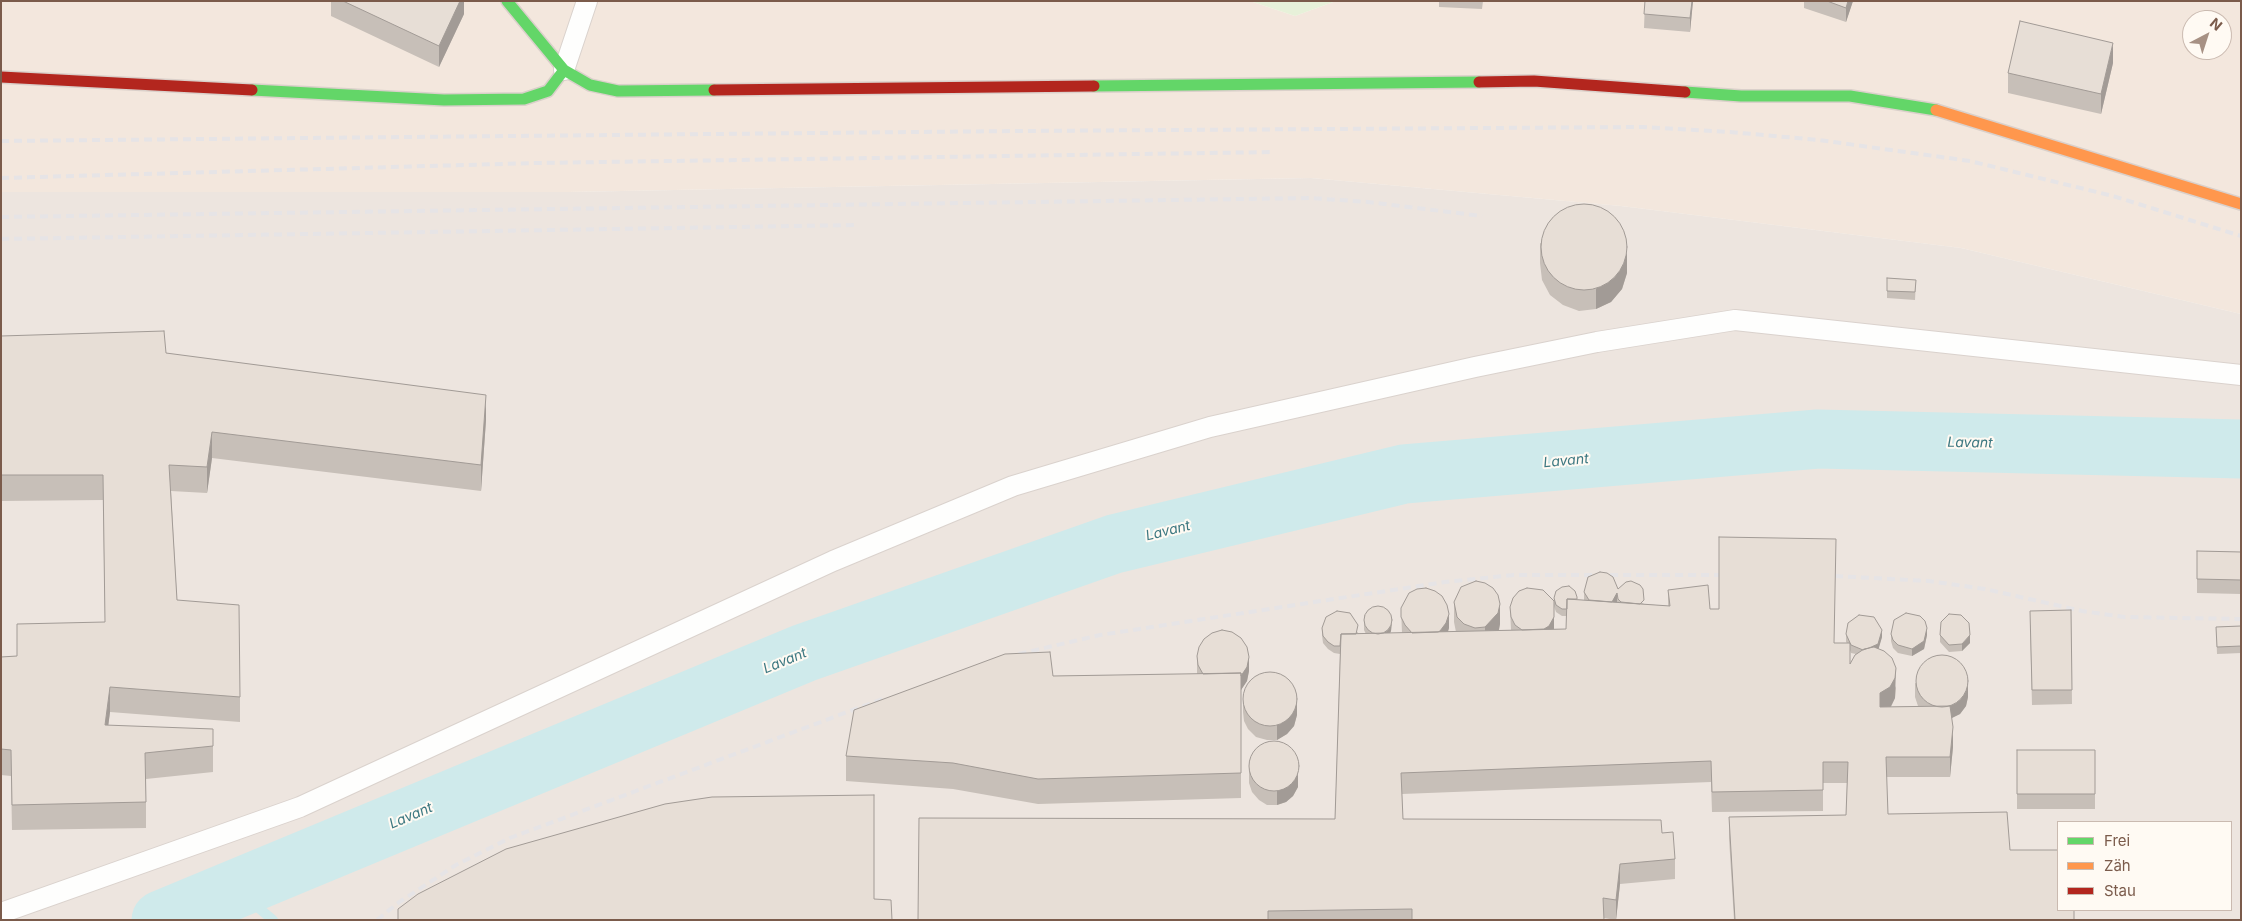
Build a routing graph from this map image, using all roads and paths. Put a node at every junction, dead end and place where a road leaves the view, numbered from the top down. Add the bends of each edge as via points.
1 (507, 1) edge
2 (587, 1) edge
3 (564, 70) junction
4 (1, 76) edge
5 (2241, 204) edge
6 (2241, 375) edge
7 (1, 913) edge

1 - 3 street
2 - 3 lane
3 - 4 street via 548,91 524,98 444,100
3 - 5 street via 590,84 618,91 1534,81 1741,96 1850,96 1945,112
6 - 7 lane via 1735,320 1569,348 1210,427 1013,486 833,561 300,807

